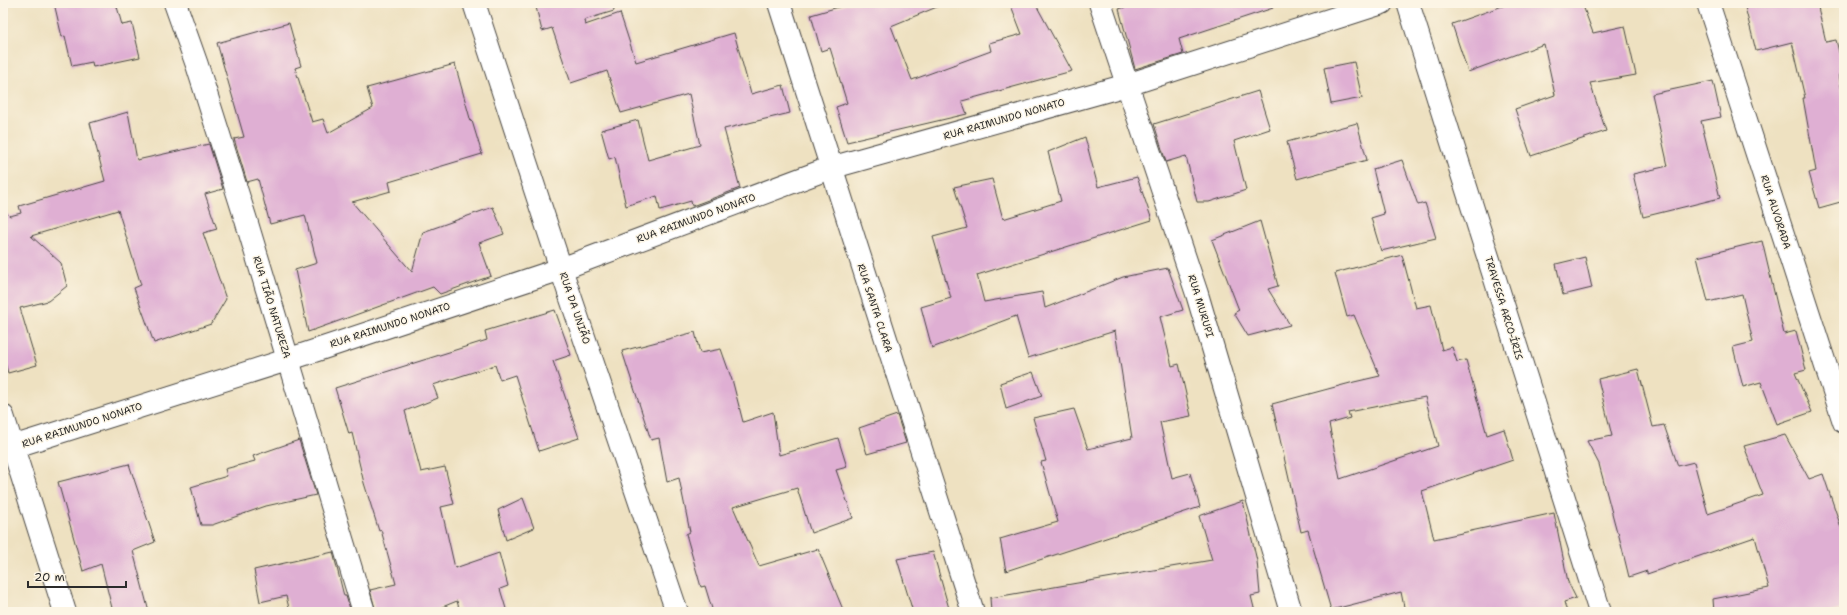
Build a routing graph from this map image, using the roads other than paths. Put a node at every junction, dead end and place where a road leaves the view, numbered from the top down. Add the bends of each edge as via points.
1 (175, 3) edge
2 (474, 3) edge
3 (779, 3) edge
4 (1100, 3) edge
5 (1382, 3) edge
6 (1408, 3) edge
7 (1708, 3) edge
8 (1127, 85) junction
9 (830, 168) junction
10 (561, 269) junction
11 (287, 360) junction
12 (3, 416) edge
13 (1844, 422) edge
14 (8, 448) edge
15 (65, 612) edge
16 (364, 612) edge
17 (677, 612) edge
18 (973, 612) edge
19 (1292, 612) edge
20 (1600, 612) edge

1 - 11 street, RUA TIÃO NATUREZA via 197,64
2 - 10 street, RUA DA UNIÃO
3 - 9 street, RUA SANTA CLARA
4 - 8 street, RUA MURUPI
5 - 8 street, RUA RAIMUNDO NONATO
6 - 20 street, TRAVESSA ARCO-ÍRIS
7 - 13 street, RUA ALVORADA
8 - 9 street, RUA RAIMUNDO NONATO
8 - 19 street, RUA MURUPI via 1198,294
9 - 10 street, RUA RAIMUNDO NONATO
9 - 18 street, RUA SANTA CLARA
10 - 11 street, RUA RAIMUNDO NONATO
10 - 17 street, RUA DA UNIÃO
11 - 14 street, RUA RAIMUNDO NONATO
11 - 16 street, RUA TIÃO NATUREZA
12 - 14 street
14 - 15 street

